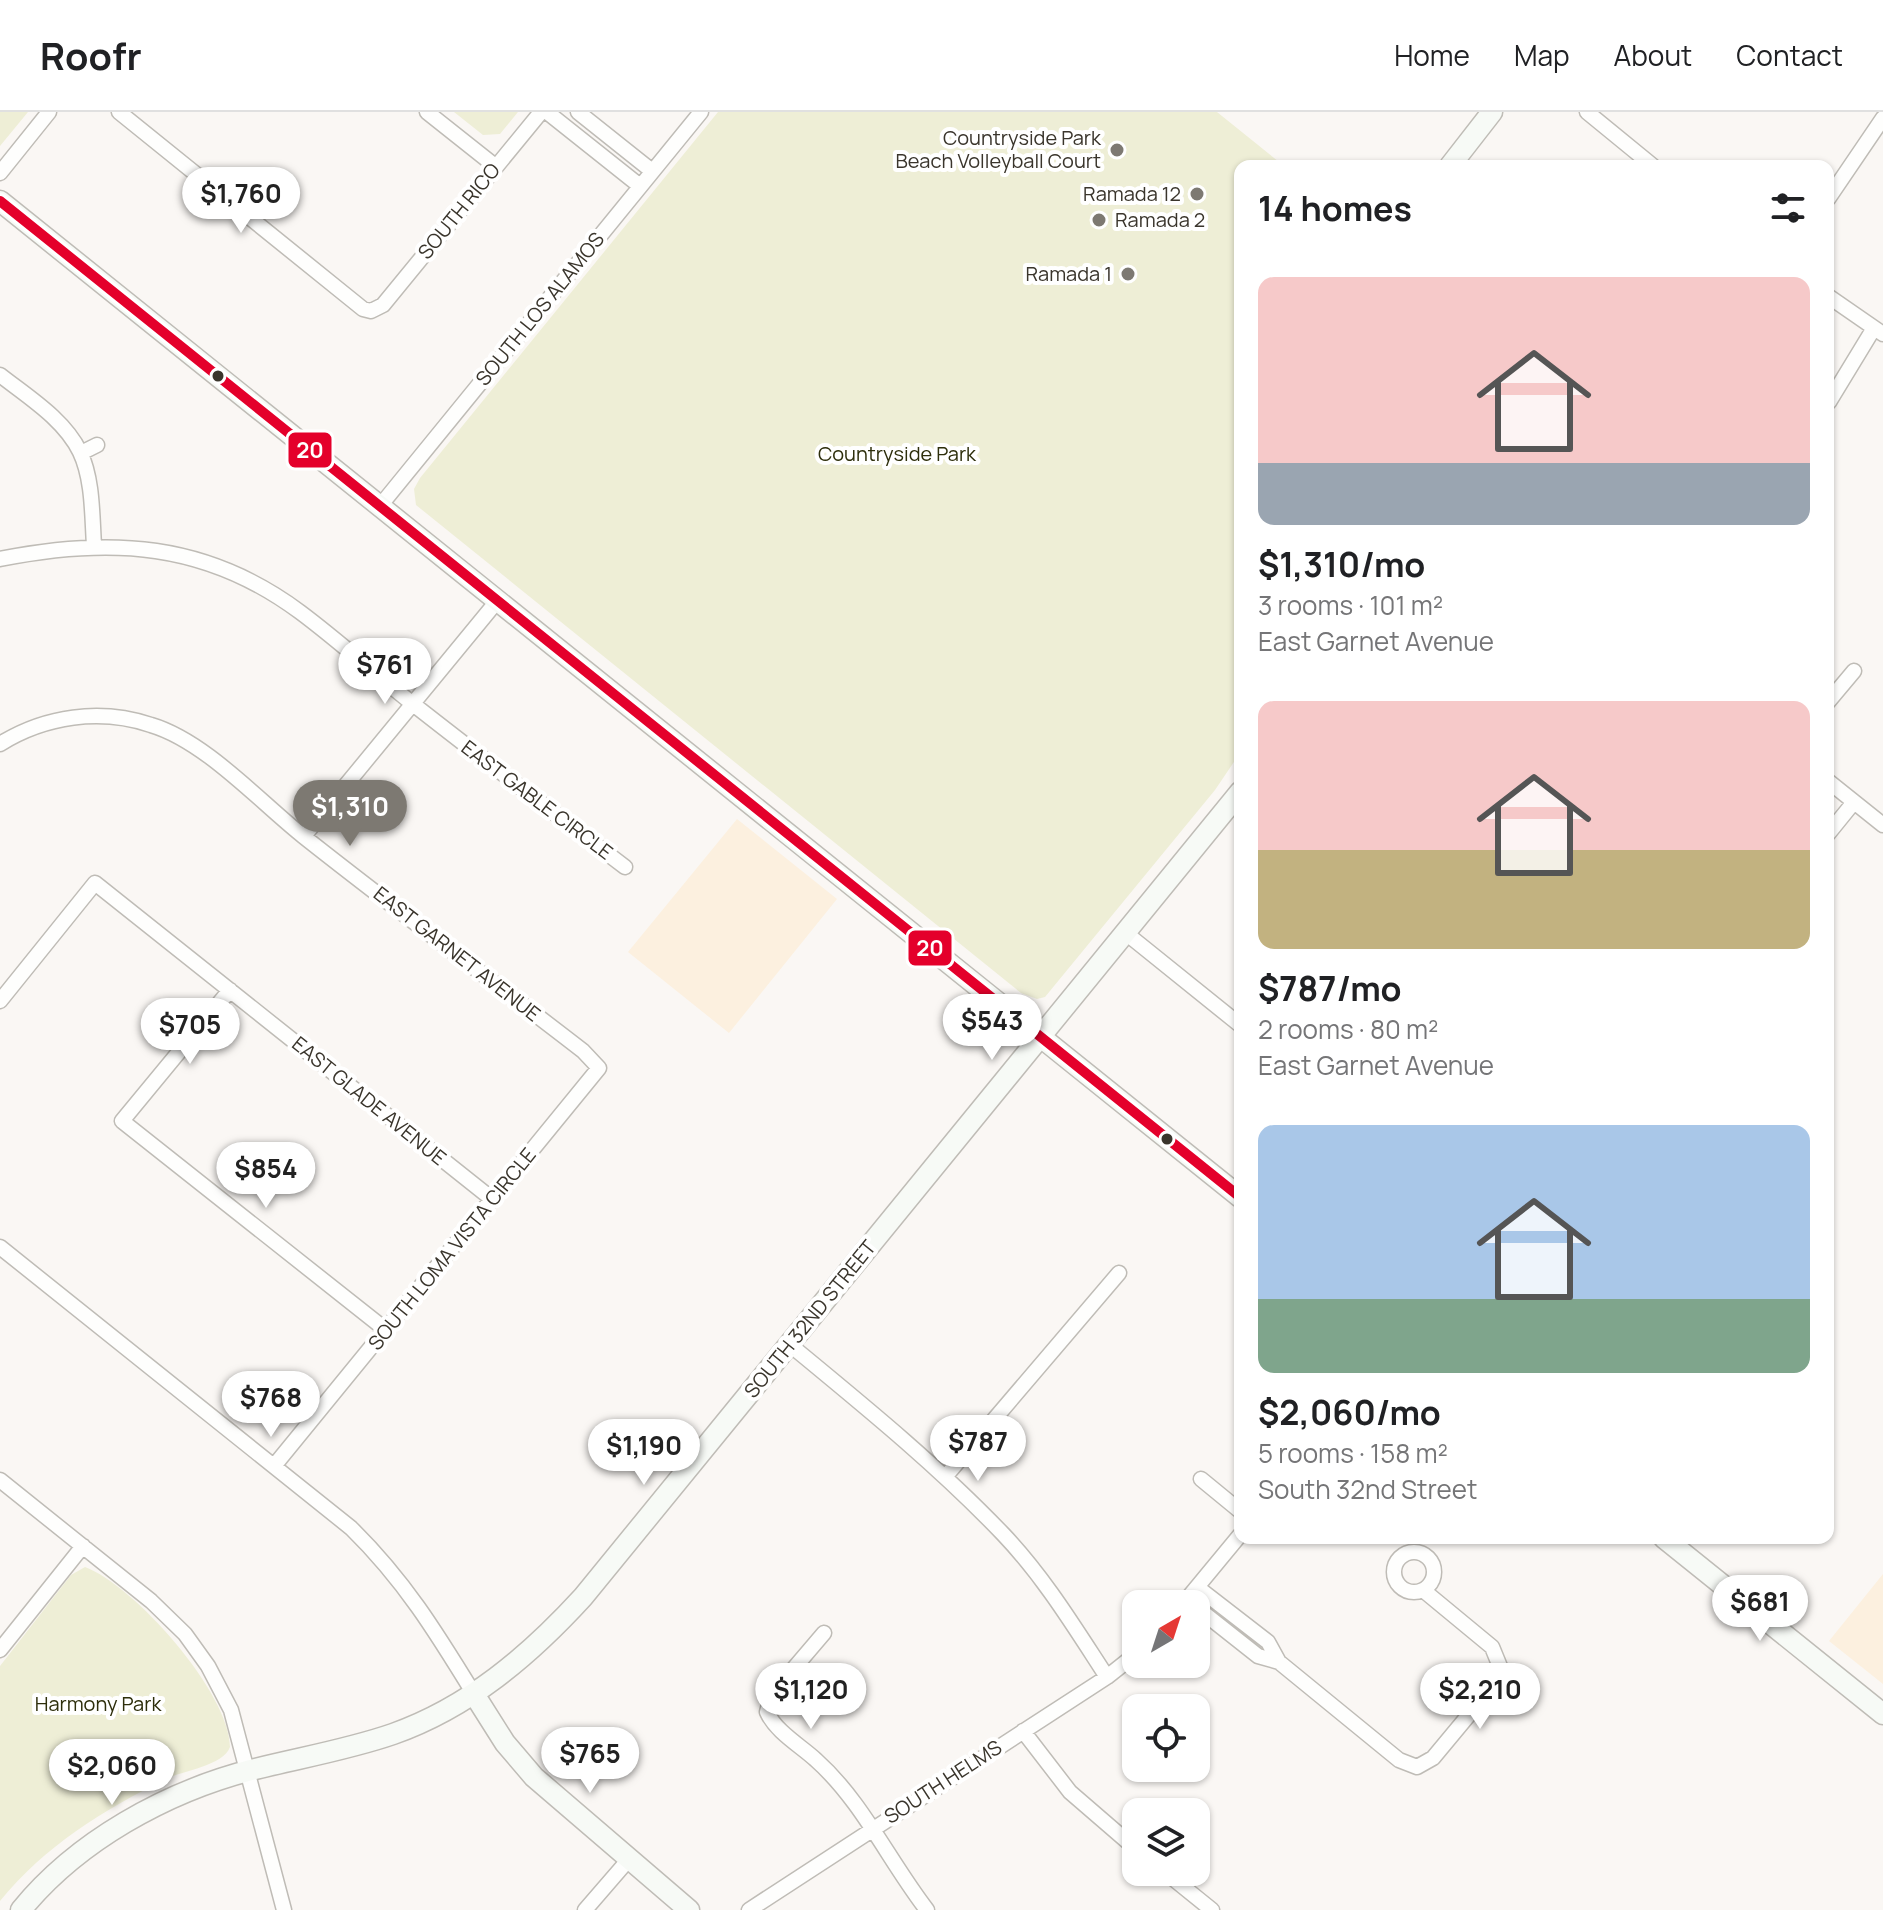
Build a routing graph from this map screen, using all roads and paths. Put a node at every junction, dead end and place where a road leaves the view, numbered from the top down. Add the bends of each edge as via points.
1 (49, 112) edge
2 (119, 112) edge
3 (427, 112) edge
4 (541, 112) edge
5 (547, 112) edge
6 (578, 112) edge
7 (701, 112) edge
8 (1492, 112) edge
9 (1587, 112) edge
10 (1868, 112) edge
11 (1882, 121) edge
12 (1455, 160) edge
13 (1646, 160) edge
14 (495, 166) junction
15 (652, 171) junction
16 (0, 173) edge
17 (640, 186) junction
18 (1834, 190) edge
19 (0, 201) edge
20 (1834, 300) edge
21 (1879, 331) edge
22 (0, 375) edge
23 (1834, 395) edge
24 (97, 445) dead end
25 (81, 453) junction
26 (380, 506) junction
27 (94, 545) junction
28 (0, 559) edge
29 (498, 600) junction
30 (1854, 671) dead end
31 (1834, 695) edge
32 (411, 703) junction
33 (0, 744) edge
34 (1834, 786) edge
35 (1234, 800) edge
36 (1854, 802) junction
37 (1883, 825) edge
38 (1834, 827) edge
39 (304, 836) junction
40 (625, 867) dead end
41 (1127, 934) junction
42 (230, 990) junction
43 (0, 1001) edge
44 (1234, 1020) edge
45 (1042, 1036) junction
46 (599, 1068) joint
47 (1234, 1192) edge
48 (492, 1199) junction
49 (0, 1247) edge
50 (1119, 1273) dead end
51 (386, 1330) junction
52 (789, 1344) junction
53 (274, 1466) junction
54 (945, 1477) junction
55 (1201, 1479) dead end
56 (0, 1480) edge
57 (1234, 1506) edge
58 (1234, 1542) edge
59 (1671, 1544) edge
60 (83, 1546) junction
61 (1197, 1587) junction
62 (1196, 1590) edge
63 (1423, 1590) dead end
64 (1210, 1619) edge
65 (824, 1633) dead end
66 (0, 1650) edge
67 (1279, 1662) junction
68 (1122, 1665) edge
69 (1107, 1677) junction
70 (474, 1694) junction
71 (1883, 1714) edge
72 (1023, 1731) junction
73 (248, 1771) junction
74 (870, 1828) junction
75 (1122, 1837) edge
76 (630, 1858) junction
77 (1182, 1886) edge
78 (21, 1910) edge
79 (284, 1910) edge
80 (585, 1910) edge
81 (689, 1910) edge
82 (749, 1910) edge
83 (927, 1910) edge
84 (1212, 1910) edge

1 - 16 street
2 - 14 street, SOUTH RICO via 363,309 378,310
3 - 14 street
4 - 14 street, SOUTH RICO
5 - 17 street
6 - 15 street
7 - 15 street, SOUTH LOS ALAMOS
8 - 12 street
9 - 13 street
10 - 11 street
11 - 18 street
15 - 17 street, SOUTH LOS ALAMOS
17 - 26 street, SOUTH LOS ALAMOS
19 - 26 street
20 - 21 street
21 - 23 street
22 - 25 street via 48,412
24 - 25 street
25 - 27 street
26 - 29 street
27 - 28 street, EAST GABLE CIRCLE
27 - 32 street, EAST GABLE CIRCLE via 183,555 253,584 299,610
29 - 32 street
29 - 45 street
30 - 31 street
32 - 39 street
32 - 40 street, EAST GABLE CIRCLE
33 - 39 street, EAST GARNET AVENUE via 25,729 66,719 107,715 153,725 192,745
34 - 36 street
35 - 41 street, SOUTH 32ND STREET
36 - 37 street
36 - 38 street
39 - 46 street, EAST GARNET AVENUE
41 - 44 street
41 - 45 street, SOUTH 32ND STREET
42 - 43 street, EAST GLADE AVENUE via 95,883
42 - 48 street, EAST GLADE AVENUE
42 - 51 street via 122,1121
45 - 47 street
45 - 52 street, SOUTH 32ND STREET
46 - 48 street, SOUTH LOMA VISTA CIRCLE
48 - 51 street, SOUTH LOMA VISTA CIRCLE
49 - 53 street
50 - 54 street
51 - 53 street, SOUTH LOMA VISTA CIRCLE
52 - 54 street
52 - 70 street, SOUTH 32ND STREET via 565,1617
53 - 70 street via 387,1563 418,1602
54 - 69 street via 1005,1536 1050,1591
55 - 57 street
56 - 60 street
58 - 61 street
59 - 71 street
60 - 66 street
60 - 73 street via 185,1634 231,1710
61 - 62 street
61 - 67 street via 1268,1642
63 - 67 street via 1492,1647 1501,1664 1497,1681 1433,1758 1417,1767 1399,1760
64 - 67 street via 1258,1656
65 - 74 street via 772,1694 767,1712 779,1729 825,1767
68 - 69 street, SOUTH HELMS
69 - 72 street, SOUTH HELMS
70 - 73 street, SOUTH 32ND STREET via 394,1733
70 - 76 street via 534,1777
72 - 74 street, SOUTH HELMS
72 - 75 street via 1070,1792
73 - 78 street, SOUTH 32ND STREET via 187,1793 100,1840 64,1865
73 - 79 street
74 - 82 street, SOUTH HELMS
74 - 83 street
76 - 80 street
76 - 81 street
77 - 84 street

